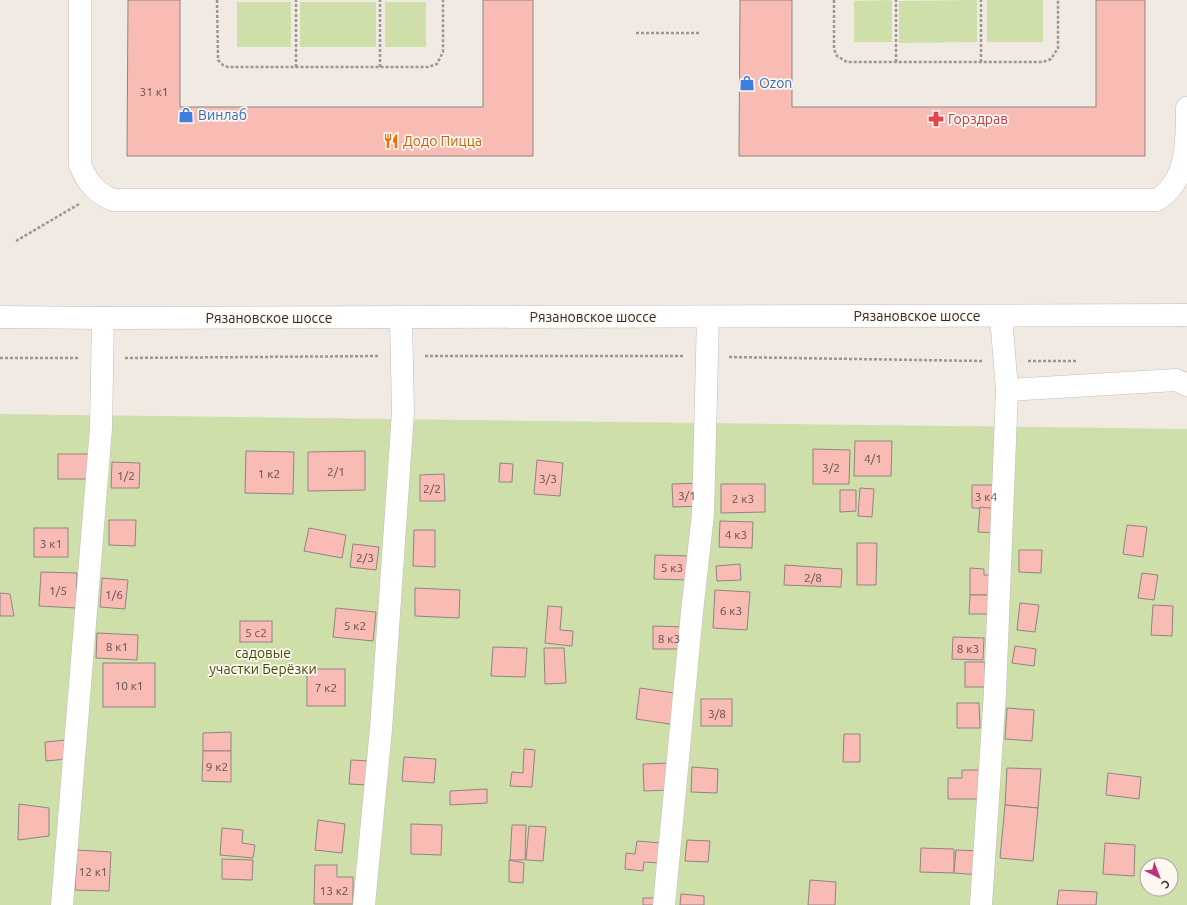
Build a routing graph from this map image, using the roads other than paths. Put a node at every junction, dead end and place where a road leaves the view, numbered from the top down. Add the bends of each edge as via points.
1 (80, 0) edge
2 (1187, 108) edge
3 (1187, 315) edge
4 (1001, 316) junction
5 (0, 317) edge
6 (708, 317) junction
7 (103, 318) junction
8 (401, 318) junction
9 (1187, 385) edge
10 (1007, 390) junction
11 (62, 905) edge
12 (364, 905) edge
13 (664, 905) edge
14 (980, 905) edge

1 - 2 main road via 80,165 90,185 113,200 1157,200 1175,188 1185,172
3 - 4 main road, Рязановское шоссе
4 - 6 main road, Рязановское шоссе
4 - 10 main road
5 - 7 main road, Рязановское шоссе
6 - 8 main road, Рязановское шоссе
6 - 13 main road via 703,514
7 - 8 main road, Рязановское шоссе
7 - 11 main road via 101,428
8 - 12 main road via 403,412 381,730
9 - 10 main road via 1176,380
10 - 14 main road via 995,692

